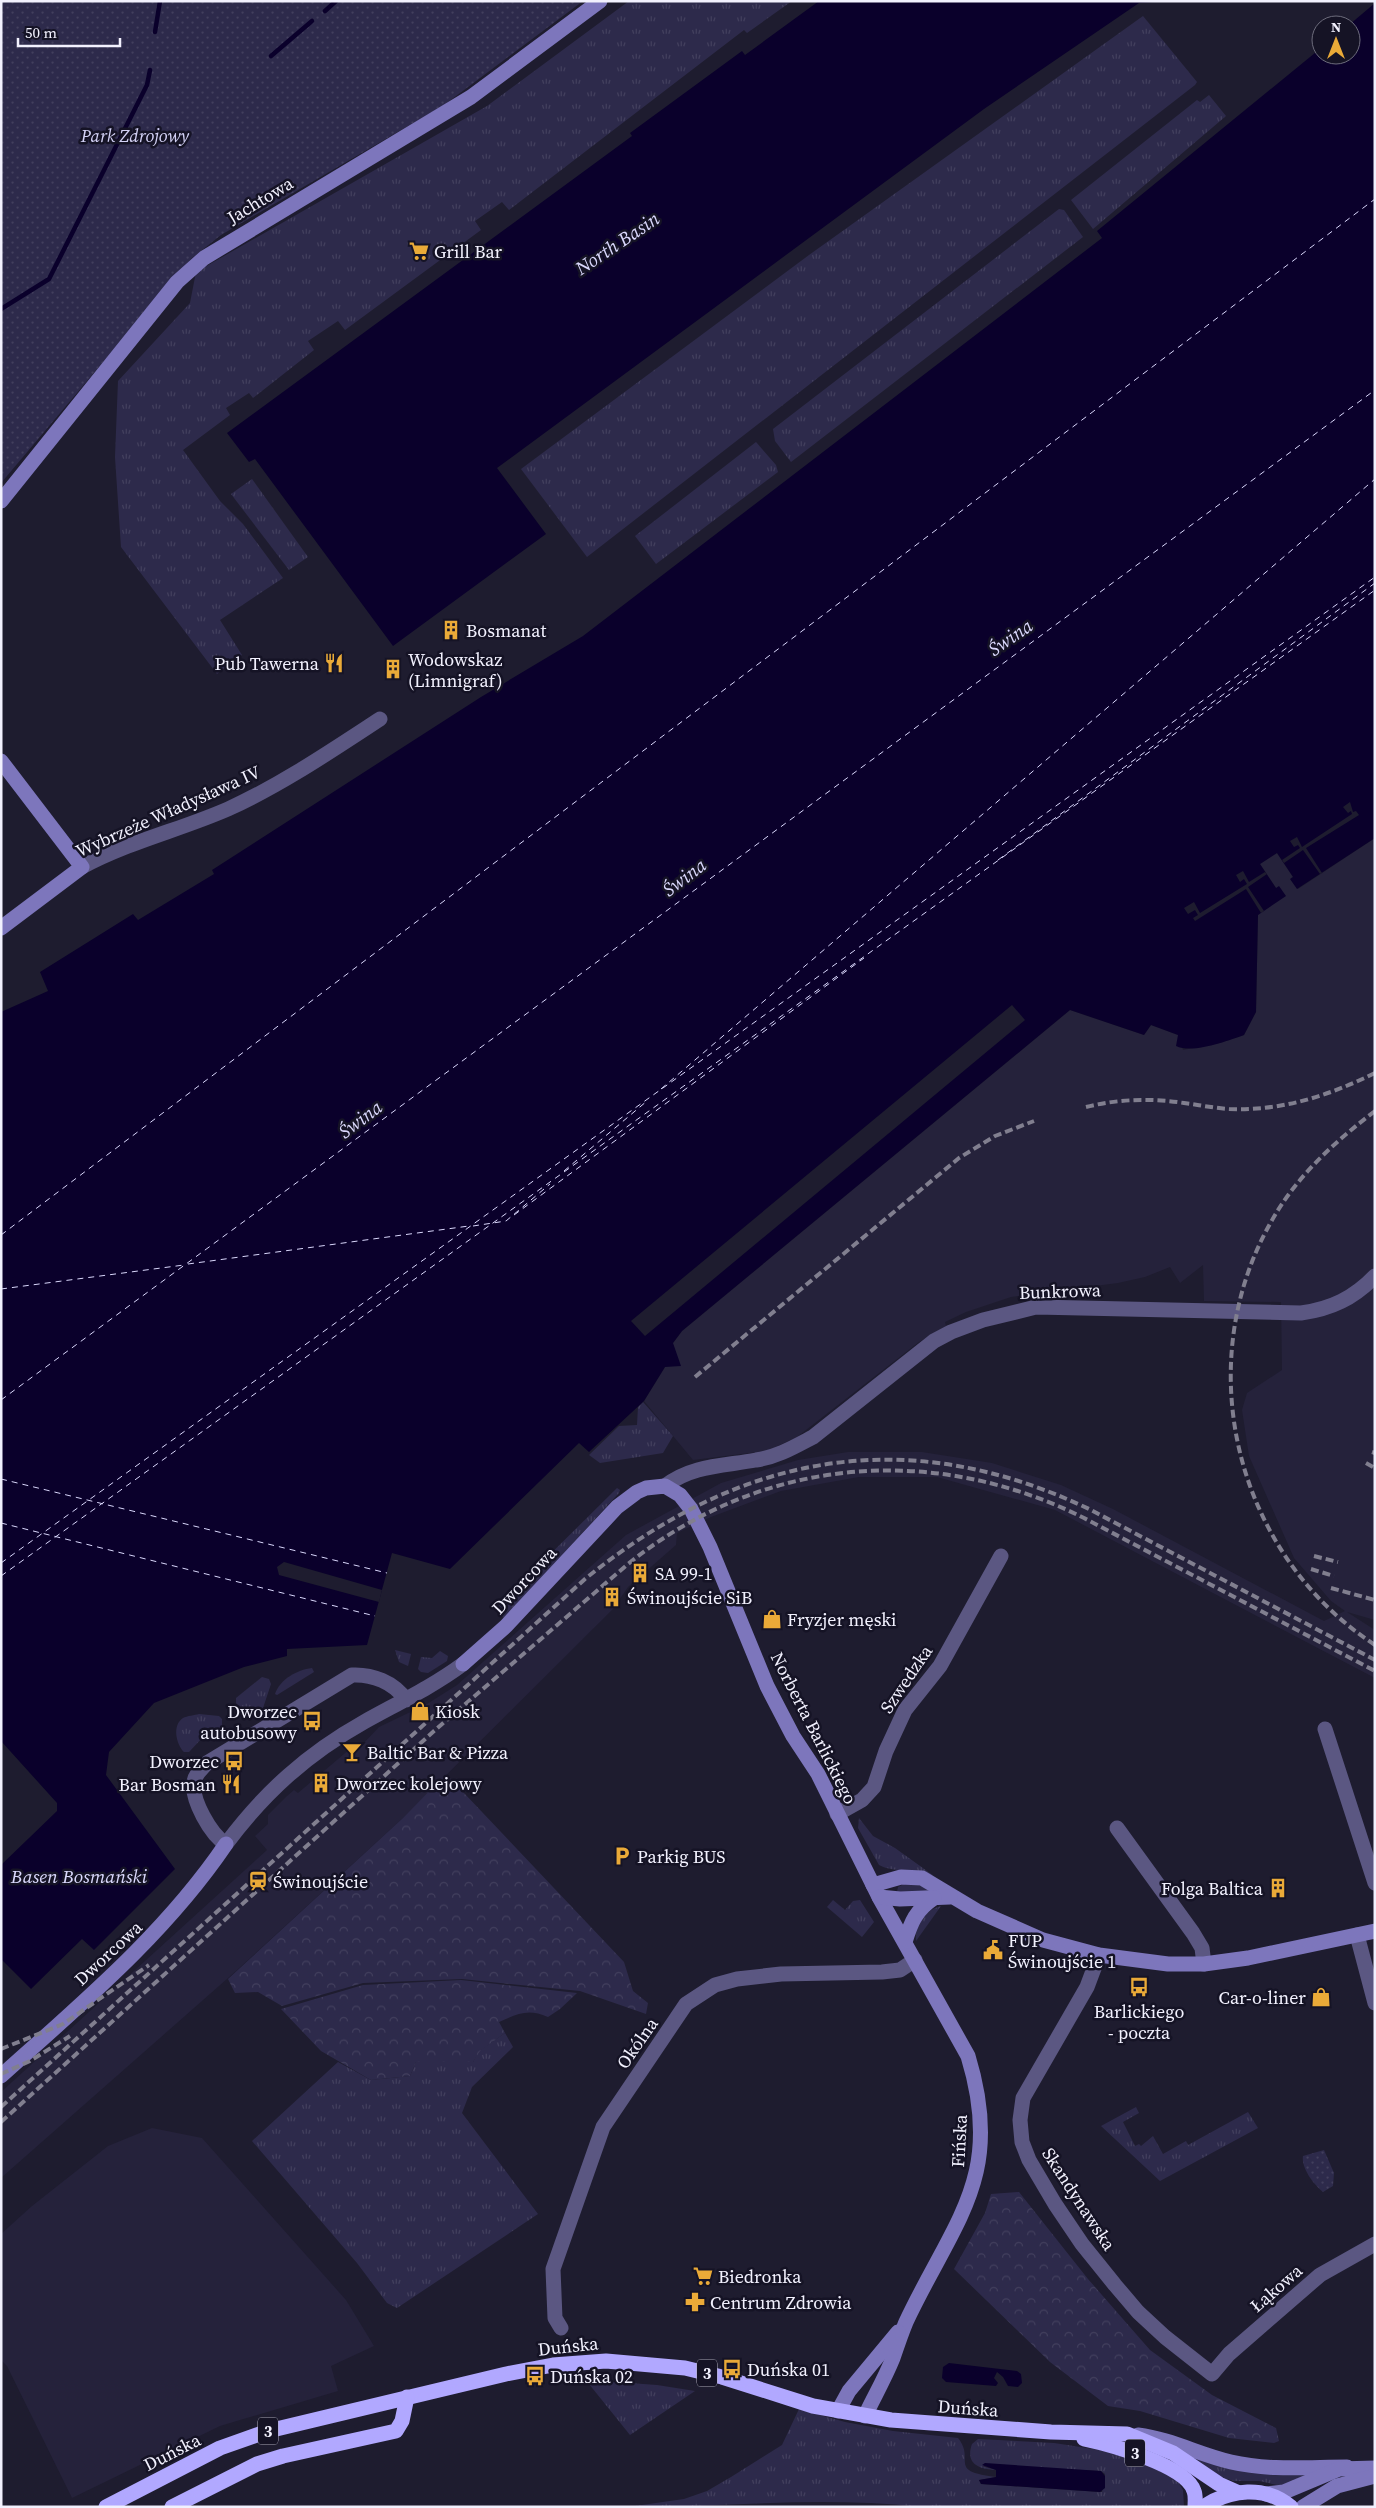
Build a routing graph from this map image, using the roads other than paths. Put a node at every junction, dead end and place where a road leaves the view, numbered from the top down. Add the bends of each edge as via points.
1 (600, 1) edge
2 (1, 501) edge
3 (380, 719) dead end
4 (1, 761) edge
5 (82, 867) junction
6 (1, 928) edge
7 (1375, 1276) edge
8 (665, 1486) junction
9 (1001, 1556) dead end
10 (406, 1700) junction
11 (1325, 1729) dead end
12 (837, 1814) junction
13 (1117, 1828) dead end
14 (226, 1844) junction
15 (1375, 1883) edge
16 (876, 1891) junction
17 (950, 1897) junction
18 (934, 1898) junction
19 (1375, 1931) edge
20 (1357, 1935) junction
21 (905, 1942) junction
22 (1098, 1955) junction
23 (915, 1960) junction
24 (1204, 1964) junction
25 (1375, 2003) edge
26 (1, 2076) edge
27 (1375, 2244) edge
28 (906, 2323) junction
29 (561, 2328) dead end
30 (1212, 2374) joint
31 (407, 2397) junction
32 (838, 2412) junction
33 (865, 2416) junction
34 (1051, 2432) junction
35 (1127, 2434) junction
36 (1347, 2467) junction
37 (1375, 2468) edge
38 (1375, 2476) edge
39 (1237, 2492) junction
40 (1266, 2494) junction
41 (106, 2507) edge
42 (172, 2507) edge
43 (1195, 2507) edge
44 (1203, 2507) edge
45 (1291, 2507) edge
46 (1303, 2507) edge

1 - 2 street, Jachtowa via 471,97 204,258 177,282
3 - 5 street, Wybrzeże Władysława IV via 300,770 228,809 122,848
4 - 5 street
5 - 6 street, Wybrzeże Władysława IV
7 - 8 street, Bunkrowa via 1342,1302 1301,1313 1036,1308 983,1320 934,1341 813,1437 792,1449 756,1460 700,1468
8 - 10 street, Dworcowa via 642,1490 617,1507 506,1626 463,1664
8 - 12 street, Norberta Barlickiego via 680,1495 697,1518 767,1686 818,1774
9 - 12 street, Szwedzka via 940,1666 904,1710 874,1787 862,1800
10 - 14 street, Dworcowa via 344,1734 287,1775 256,1805
10 - 14 street via 401,1692 374,1677 352,1675 208,1763 196,1775 193,1789 209,1827 217,1839
11 - 15 street
12 - 16 street, Norberta Barlickiego
13 - 24 street via 1202,1948
14 - 26 street, Dworcowa via 191,1893 155,1934
16 - 17 street via 890,1879 910,1876 922,1878
16 - 18 street via 900,1899
16 - 21 street, Norberta Barlickiego
17 - 18 street
17 - 22 street via 1034,1936
18 - 21 street via 914,1916
19 - 20 street
20 - 24 street
20 - 25 street
21 - 23 street, Norberta Barlickiego
22 - 24 street via 1168,1964
22 - 30 street, Skandynawska via 1087,1987 1023,2098 1022,2142 1055,2204 1115,2285 1165,2337
23 - 28 street, Fińska via 968,2056 976,2082 981,2136 980,2162 963,2212
23 - 29 street, Okólna via 900,1970 882,1972 781,1974 737,1979 715,1985 686,2004 603,2127 553,2269 555,2318
27 - 30 street, Łąkowa via 1320,2275 1229,2354
28 - 32 street, Fińska via 849,2391
28 - 33 street, Fińska
31 - 32 highway, Duńska / 3 via 535,2368 606,2361 684,2368
31 - 41 highway, Duńska / 3 via 245,2438
31 - 42 highway, 3 via 402,2421 396,2431 257,2464
32 - 33 highway, Duńska / 3
33 - 34 highway, Duńska / 3
34 - 35 highway, Duńska / 3
34 - 43 highway, Duńska / 3 via 1110,2445 1156,2462 1190,2484
35 - 36 street via 1172,2442 1231,2462 1292,2468
35 - 39 highway, Duńska / 3 via 1173,2453 1219,2484
36 - 37 street
36 - 40 street via 1327,2472 1284,2492
38 - 46 street via 1337,2486
39 - 40 highway, 3
39 - 44 highway, 3
40 - 45 highway, 3

